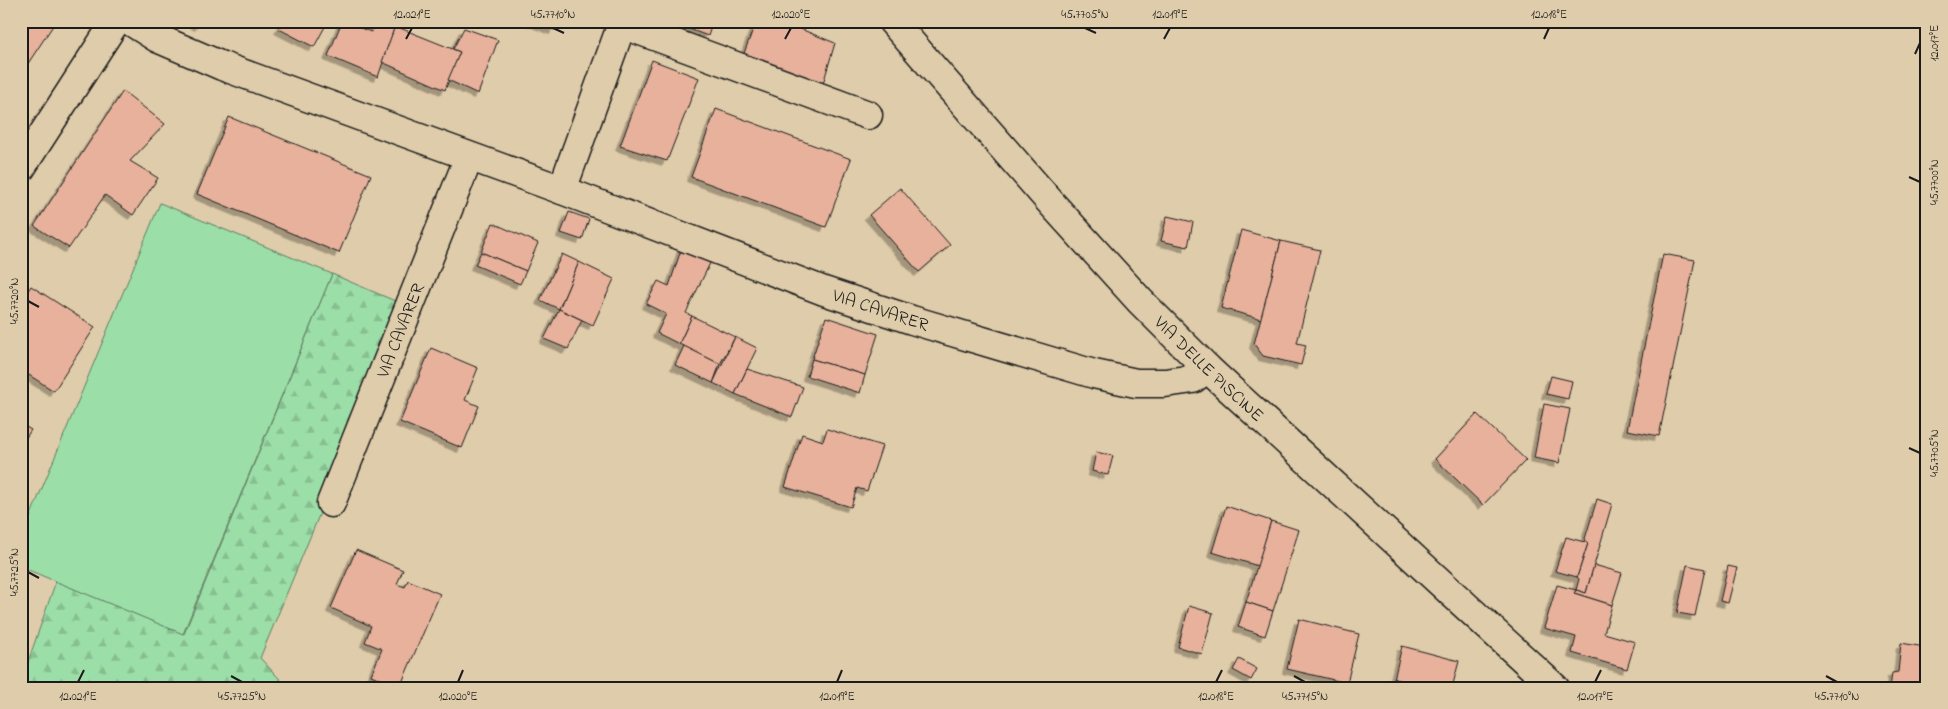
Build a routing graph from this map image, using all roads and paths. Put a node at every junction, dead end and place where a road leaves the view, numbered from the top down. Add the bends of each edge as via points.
1 (116, 21) edge
2 (130, 21) edge
3 (892, 21) edge
4 (622, 23) edge
5 (868, 115) dead end
6 (469, 157) junction
7 (21, 168) edge
8 (562, 190) junction
9 (1207, 368) junction
10 (331, 503) dead end
11 (1555, 688) edge

1 - 7 street
2 - 6 street, VIA CAVARER via 157,38 222,66
3 - 9 street, VIA DELLE PISCINE via 1140,301
4 - 5 street
4 - 8 street
6 - 8 street, VIA CAVARER
6 - 10 street, VIA CAVARER
8 - 9 street, VIA CAVARER via 824,291 1094,374 1136,382 1166,383 1193,379
9 - 11 street, VIA DELLE PISCINE

